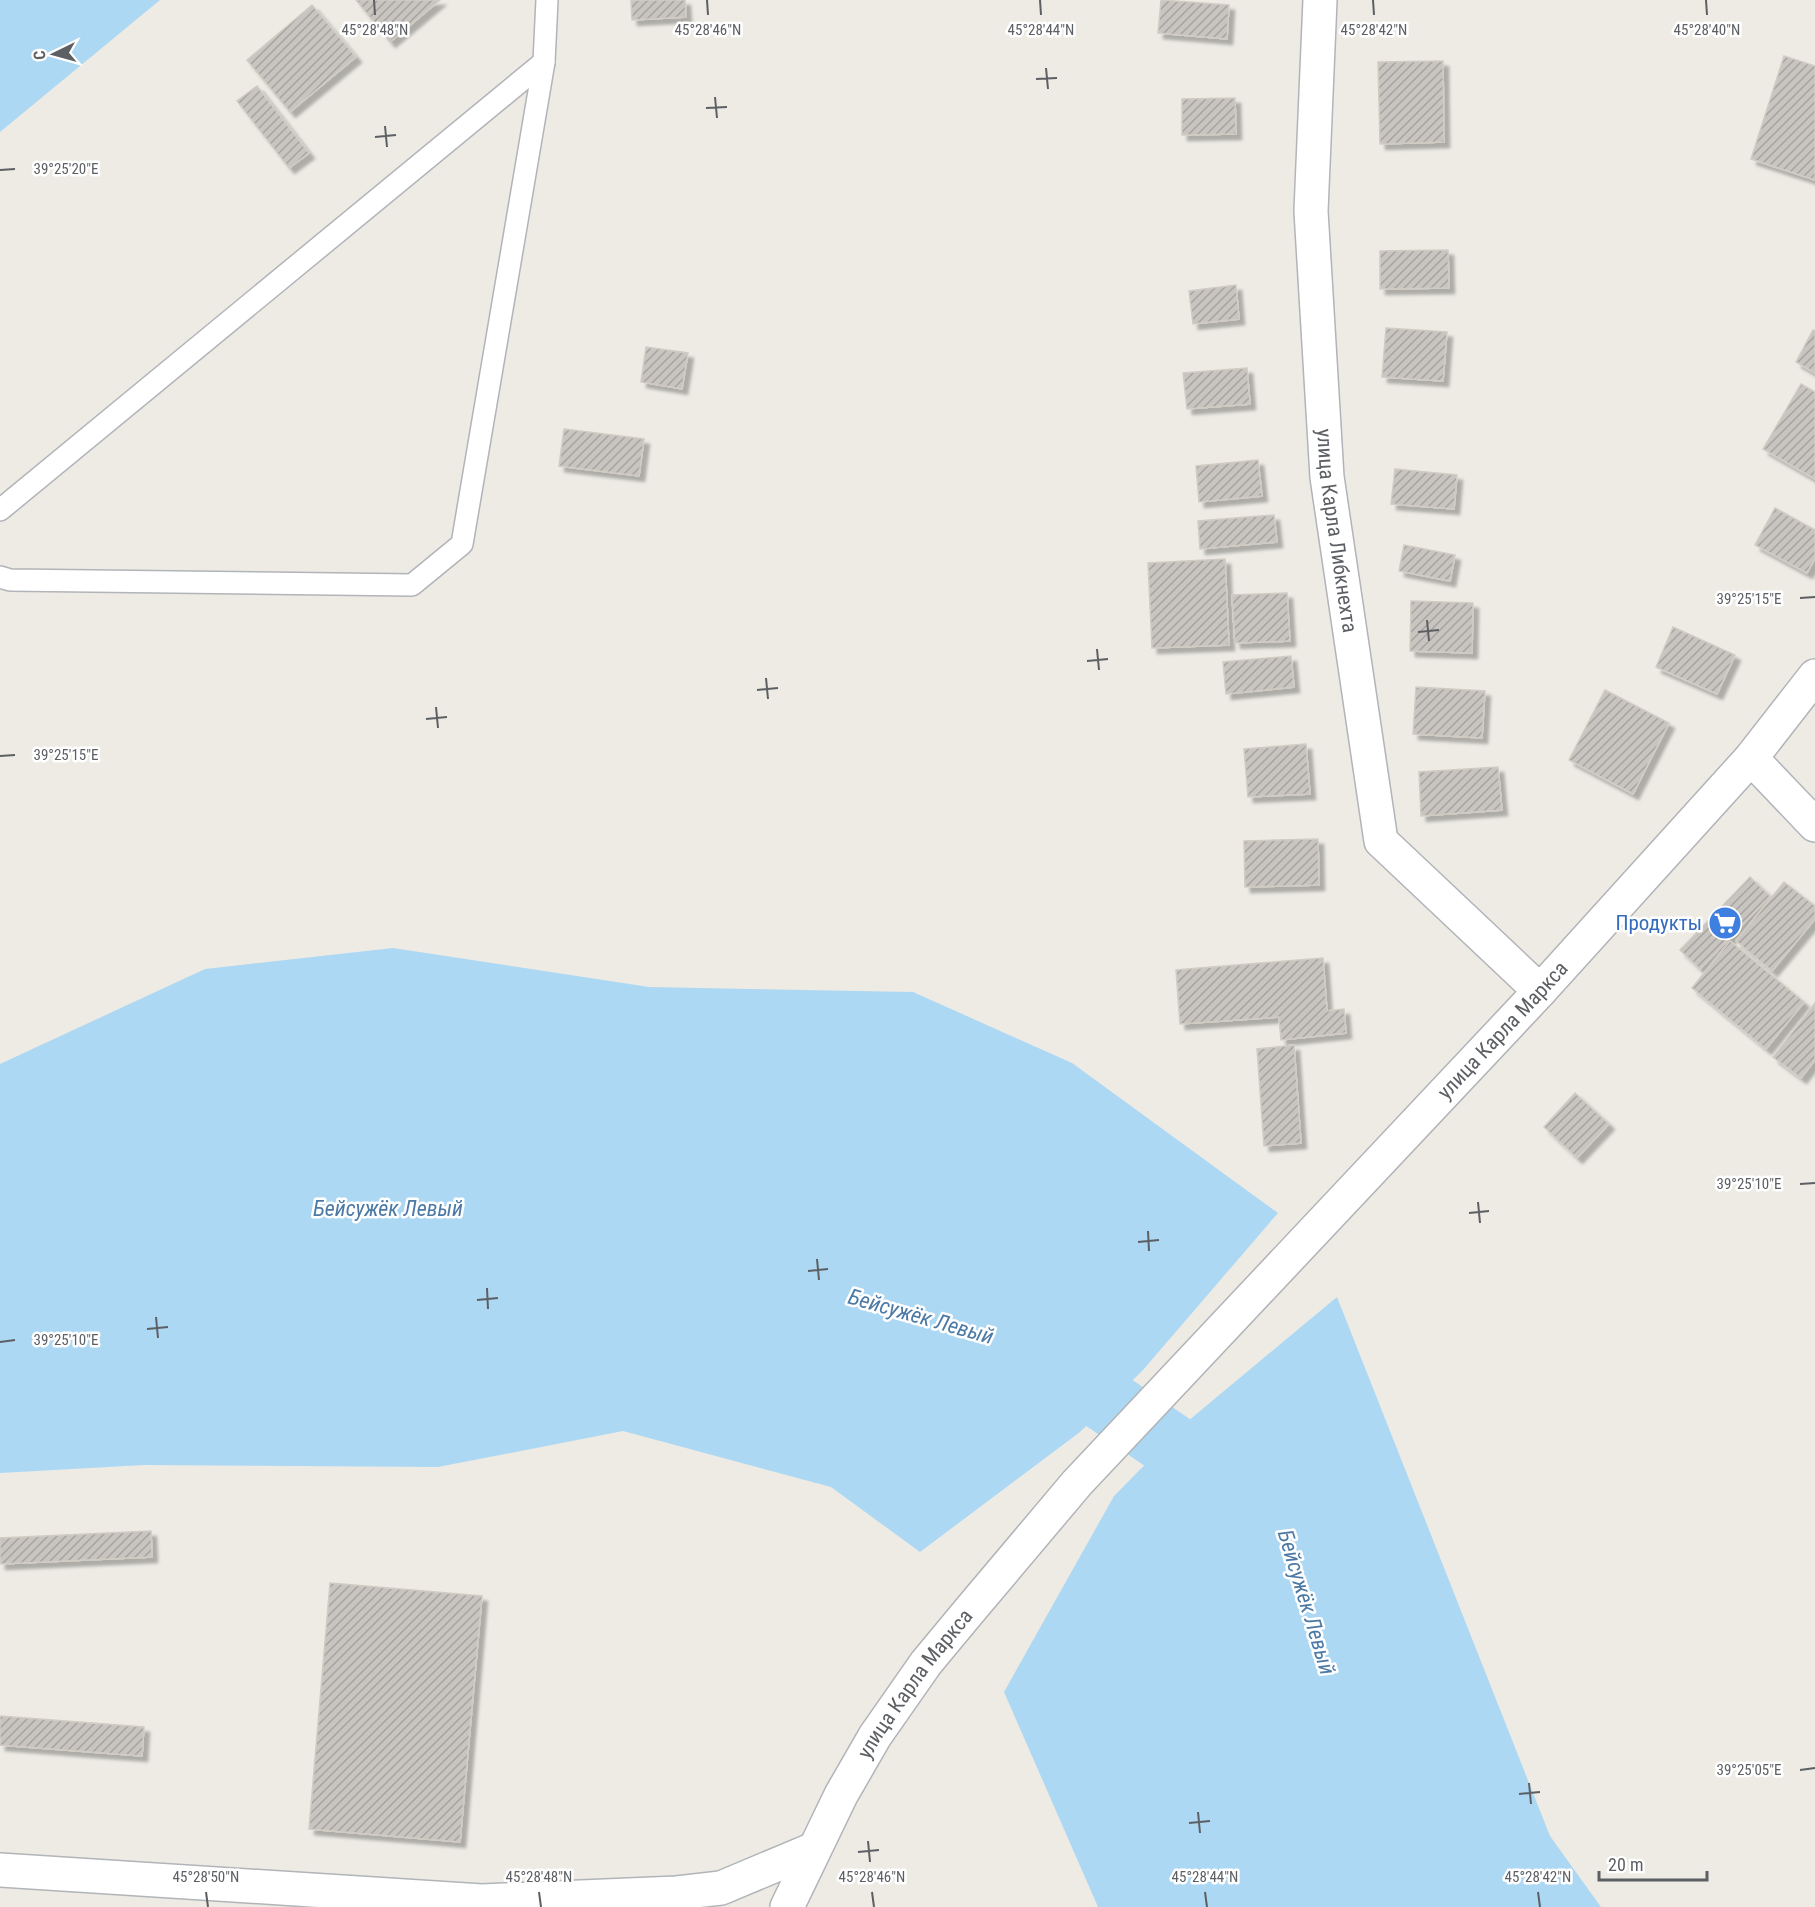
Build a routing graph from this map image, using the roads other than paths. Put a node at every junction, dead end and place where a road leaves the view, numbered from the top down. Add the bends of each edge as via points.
1 (548, 0) edge
2 (1320, 0) edge
3 (544, 62) junction
4 (0, 510) edge
5 (0, 577) edge
6 (1815, 676) edge
7 (1750, 758) junction
8 (1815, 825) edge
9 (1540, 991) junction
10 (814, 1850) junction
11 (0, 1870) edge
12 (791, 1904) edge

1 - 3 lane
2 - 9 street, улица Карла Либкнехта via 1311,211 1327,477 1381,841
3 - 4 lane
3 - 5 lane via 462,544 412,585
6 - 7 street, улица Карла Маркса
7 - 8 street
7 - 9 street, улица Карла Маркса
9 - 10 street, улица Карла Маркса via 1077,1483 926,1662 875,1736
10 - 11 street via 721,1888 482,1901
10 - 12 street, улица Карла Маркса

